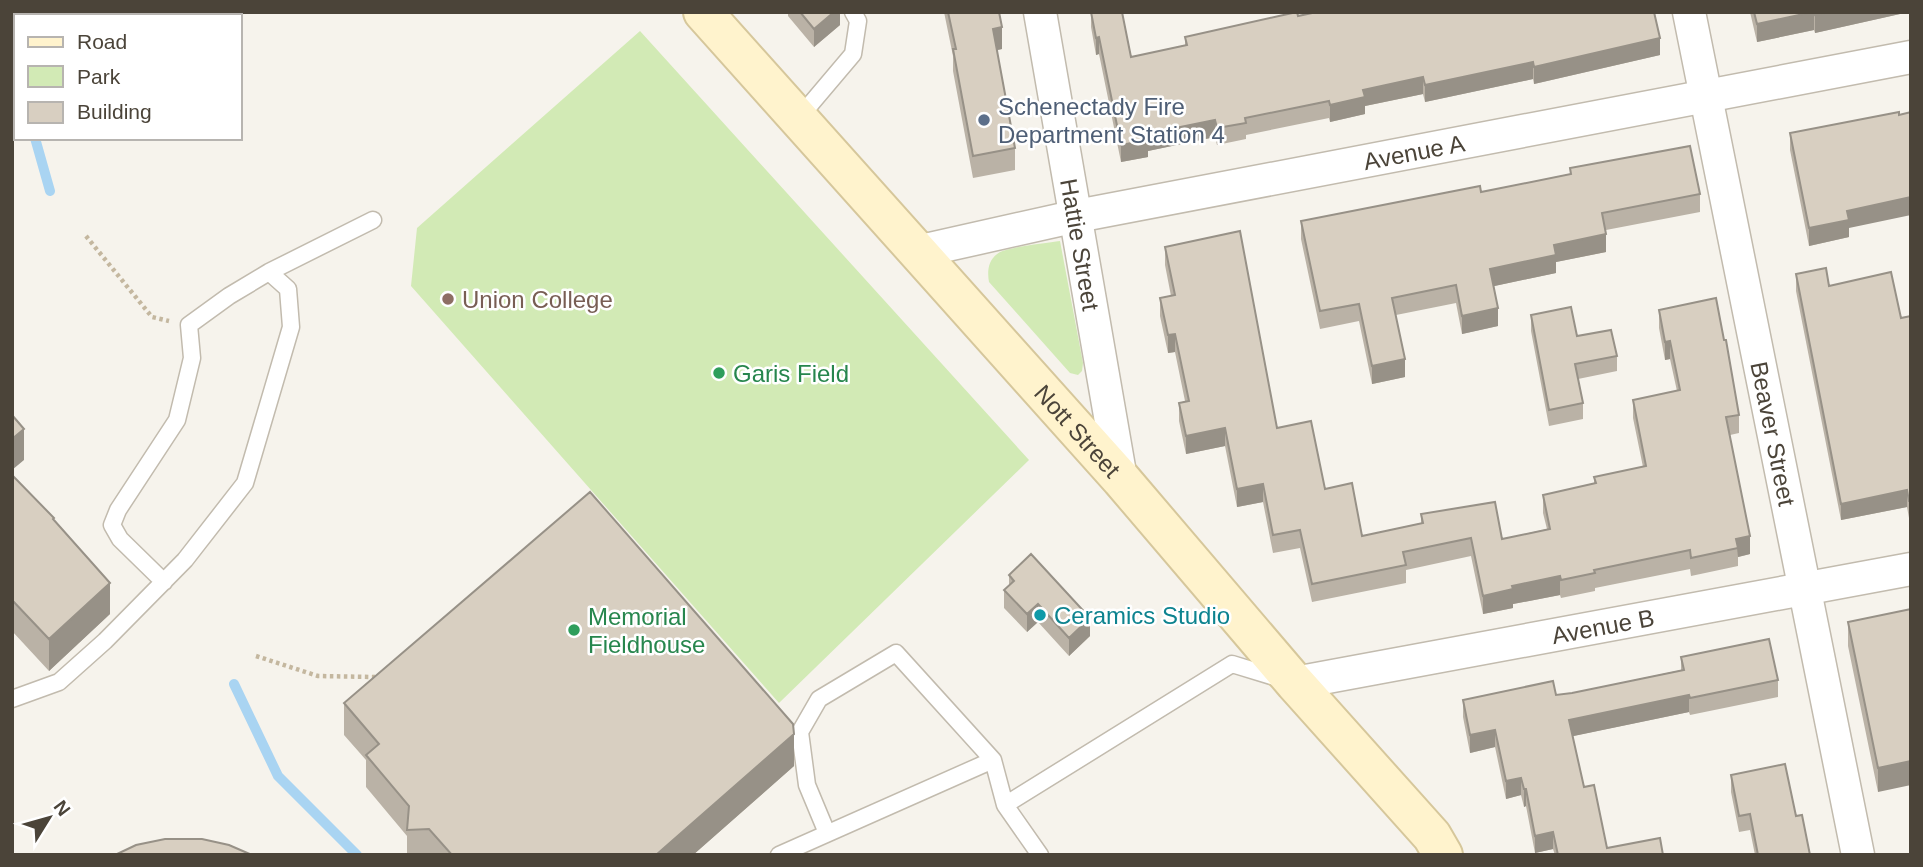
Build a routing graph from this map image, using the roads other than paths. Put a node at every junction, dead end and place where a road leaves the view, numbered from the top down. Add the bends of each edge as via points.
1 (703, 12) edge
2 (853, 12) edge
3 (1040, 12) edge
4 (1689, 12) edge
5 (1911, 57) edge
6 (1706, 95) junction
7 (797, 119) junction
8 (1077, 216) junction
9 (373, 220) dead end
10 (916, 251) junction
11 (269, 272) junction
12 (1121, 479) junction
13 (1911, 569) edge
14 (164, 582) junction
15 (1804, 589) junction
16 (1295, 683) junction
17 (12, 699) edge
18 (993, 760) junction
19 (1005, 805) junction
20 (827, 834) junction
21 (779, 855) edge
22 (1040, 855) edge
23 (1443, 855) edge
24 (1858, 855) edge

1 - 7 main road, Nott Street
2 - 7 lane via 858,21 853,54
3 - 8 street, Hattie Street
4 - 6 street, Beaver Street
5 - 6 street, Avenue A
6 - 8 street, Avenue A
6 - 15 street, Beaver Street
7 - 10 main road, Nott Street
8 - 10 street, Avenue A
8 - 12 street, Hattie Street
9 - 11 lane
10 - 12 main road, Nott Street
11 - 14 lane via 288,289 291,327 245,482
11 - 14 lane via 189,325 192,358 177,420 112,525 120,539
12 - 16 main road, Nott Street
13 - 15 street, Avenue B
14 - 17 lane via 59,682
15 - 16 street, Avenue B
15 - 24 street, Beaver Street
16 - 19 lane via 1232,664
16 - 23 main road, Nott Street via 1432,836
18 - 19 lane
18 - 20 lane
18 - 20 lane via 896,653 819,699 800,732 807,785
19 - 22 lane
20 - 21 lane

